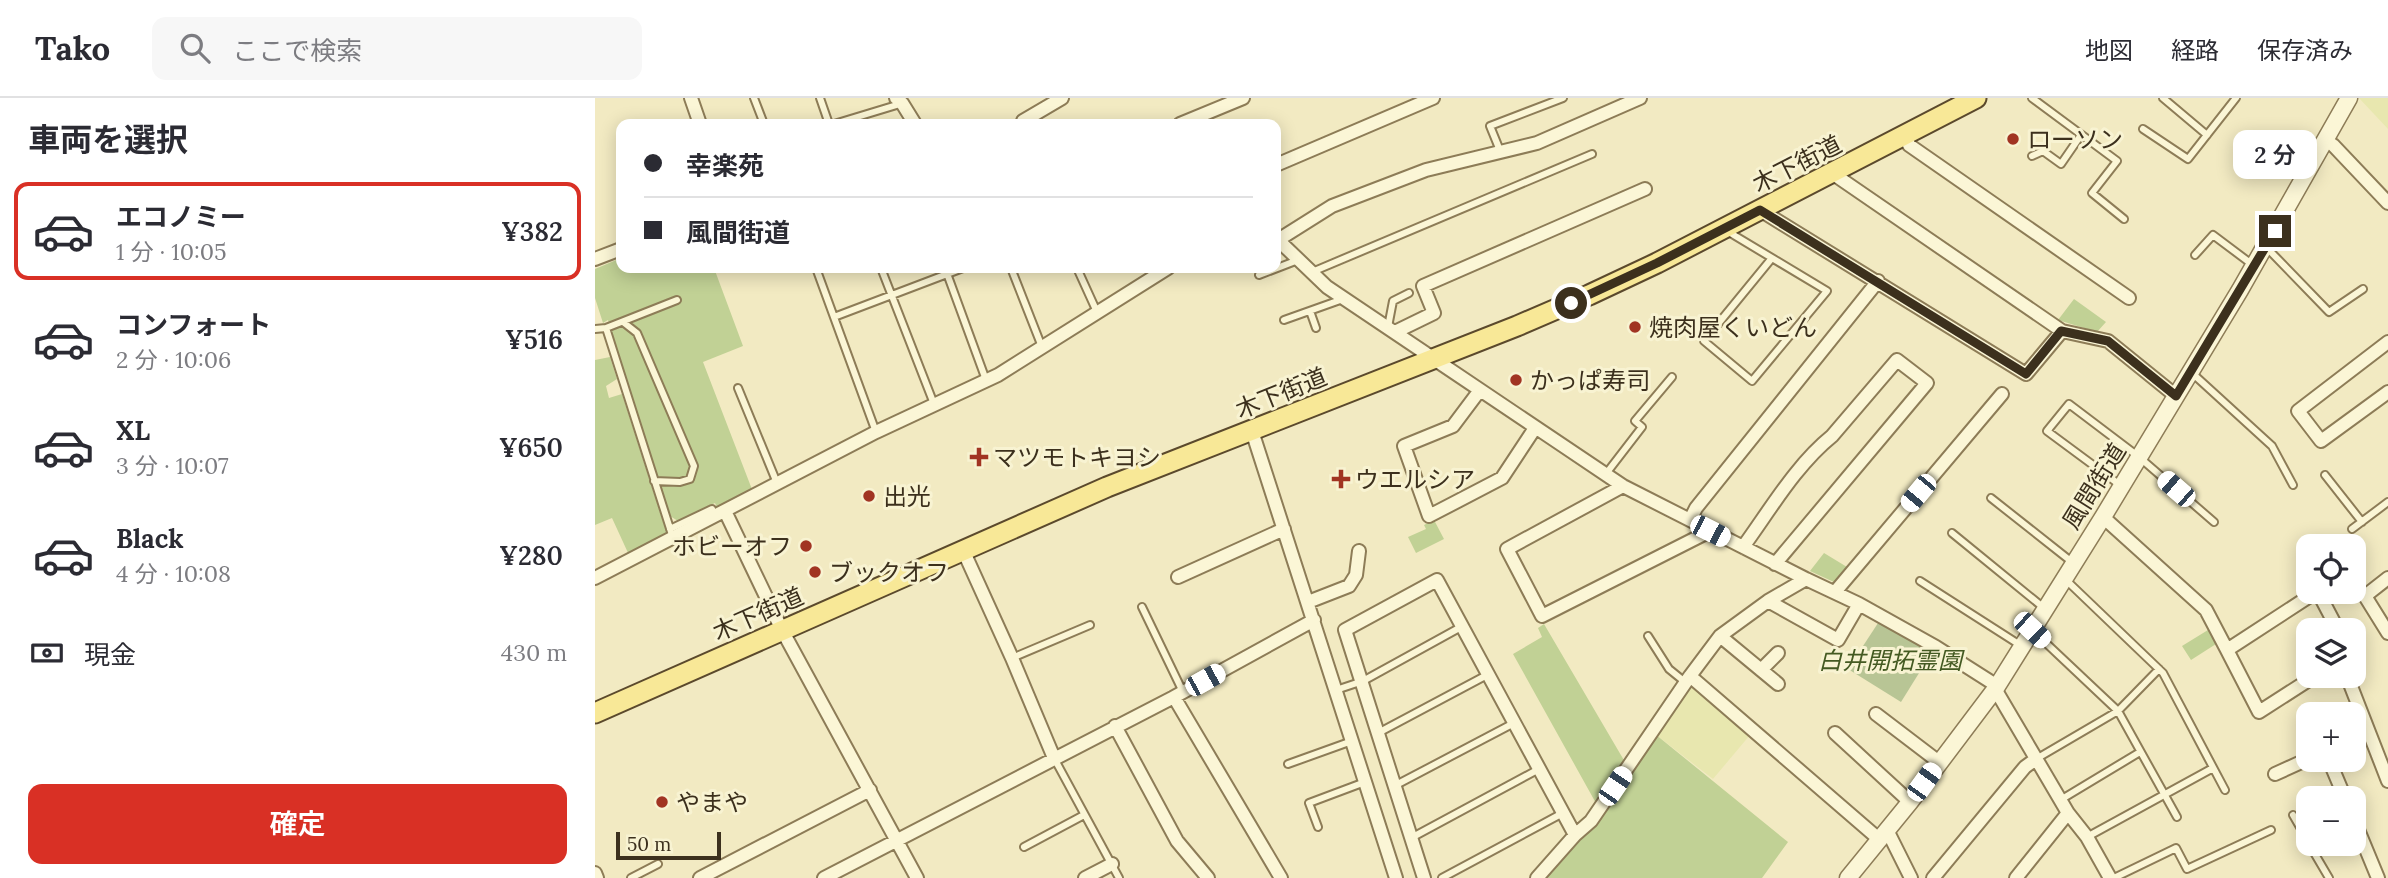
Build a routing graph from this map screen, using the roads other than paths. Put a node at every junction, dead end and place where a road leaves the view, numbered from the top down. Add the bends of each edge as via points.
1 (691, 98) edge
2 (754, 98) edge
3 (820, 98) edge
4 (1062, 98) edge
5 (1243, 98) edge
6 (1433, 98) edge
7 (1563, 98) edge
8 (1640, 98) edge
9 (1976, 98) edge
10 (2032, 98) edge
11 (2163, 98) edge
12 (2235, 98) edge
13 (2349, 98) edge
14 (899, 101) edge
15 (698, 119) edge
16 (762, 119) edge
17 (827, 119) edge
18 (848, 119) edge
19 (912, 119) edge
20 (1026, 119) edge
21 (1192, 119) edge
22 (2143, 129) dead end
23 (1906, 135) junction
24 (2081, 135) junction
25 (2207, 135) junction
26 (2325, 140) junction
27 (1501, 153) junction
28 (1593, 154) dead end
29 (2032, 156) dead end
30 (1281, 164) edge
31 (1832, 173) junction
32 (1645, 189) dead end
33 (2388, 203) edge
34 (1760, 210) junction
35 (2124, 219) dead end
36 (1724, 229) junction
37 (1281, 237) edge
38 (1281, 243) edge
39 (2266, 247) junction
40 (616, 251) edge
41 (2195, 255) dead end
42 (1772, 258) junction
43 (595, 260) edge
44 (1298, 260) junction
45 (2254, 266) junction
46 (1281, 267) edge
47 (818, 273) edge
48 (883, 273) edge
49 (941, 273) edge
50 (947, 273) edge
51 (1013, 273) edge
52 (1079, 273) edge
53 (1160, 273) edge
54 (1264, 273) edge
55 (1311, 273) junction
56 (1259, 275) dead end
57 (1878, 281) junction
58 (2363, 289) dead end
59 (1409, 293) dead end
60 (891, 295) junction
61 (2129, 298) dead end
62 (1345, 299) junction
63 (677, 300) dead end
64 (1310, 311) junction
65 (1097, 312) junction
66 (834, 317) junction
67 (1284, 320) dead end
68 (623, 321) junction
69 (606, 328) junction
70 (1316, 328) dead end
71 (595, 329) edge
72 (1392, 330) junction
73 (2061, 331) junction
74 (2388, 342) edge
75 (1041, 347) junction
76 (1435, 358) junction
77 (2191, 371) junction
78 (1672, 377) dead end
79 (986, 380) junction
80 (737, 388) dead end
81 (1480, 390) junction
82 (2388, 392) edge
83 (2001, 394) dead end
84 (2176, 396) junction
85 (934, 404) junction
86 (1535, 428) junction
87 (1252, 431) junction
88 (876, 432) junction
89 (2139, 457) junction
90 (1605, 475) junction
91 (2325, 475) dead end
92 (655, 481) junction
93 (777, 483) junction
94 (2293, 485) dead end
95 (1623, 486) junction
96 (2121, 487) junction
97 (1991, 498) dead end
98 (2388, 502) edge
99 (718, 510) junction
100 (2103, 517) junction
101 (1689, 520) junction
102 (2214, 522) dead end
103 (2362, 522) junction
104 (1284, 529) junction
105 (2352, 529) dead end
106 (1710, 531) junction
107 (671, 533) junction
108 (1952, 533) dead end
109 (1743, 547) junction
110 (963, 550) junction
111 (1359, 551) dead end
112 (1776, 564) junction
113 (2073, 564) junction
114 (1178, 577) dead end
115 (595, 578) edge
116 (2064, 578) junction
117 (1805, 579) junction
118 (2388, 579) edge
119 (1920, 581) dead end
120 (1835, 592) junction
121 (1768, 600) junction
122 (1308, 602) junction
123 (1859, 604) junction
124 (2298, 604) edge
125 (1142, 607) dead end
126 (2044, 608) junction
127 (1314, 620) junction
128 (1090, 625) dead end
129 (1461, 627) junction
130 (782, 630) junction
131 (2032, 630) junction
132 (2388, 633) edge
133 (1648, 636) dead end
134 (1720, 636) junction
135 (2021, 646) junction
136 (2227, 650) junction
137 (1778, 653) dead end
138 (1012, 658) junction
139 (2159, 669) junction
140 (1761, 670) junction
141 (1487, 675) junction
142 (1687, 679) junction
143 (1363, 681) junction
144 (1778, 684) dead end
145 (1996, 688) junction
146 (2296, 688) edge
147 (2352, 688) edge
148 (1336, 690) junction
149 (1178, 694) junction
150 (2117, 711) junction
151 (595, 713) edge
152 (1876, 714) dead end
153 (1514, 723) junction
154 (1115, 726) junction
155 (1378, 733) junction
156 (1835, 733) dead end
157 (1352, 741) junction
158 (2140, 752) junction
159 (1054, 758) junction
160 (2036, 759) junction
161 (1939, 762) junction
162 (1288, 764) dead end
163 (2296, 765) edge
164 (2213, 768) junction
165 (1539, 769) junction
166 (2275, 774) dead end
167 (2388, 781) edge
168 (1365, 782) junction
169 (1395, 785) junction
170 (870, 790) junction
171 (2225, 790) dead end
172 (2165, 793) junction
173 (2062, 799) junction
174 (1910, 802) junction
175 (2069, 813) junction
176 (1561, 814) junction
177 (1084, 815) junction
178 (2293, 815) dead end
179 (2178, 817) dead end
180 (2296, 820) edge
181 (1318, 827) dead end
182 (2271, 830) dead end
183 (1574, 835) junction
184 (1883, 835) junction
185 (2087, 837) junction
186 (1411, 838) junction
187 (897, 840) junction
188 (1024, 847) dead end
189 (2366, 850) edge
190 (2317, 856) edge
191 (658, 864) dead end
192 (1112, 864) junction
193 (595, 873) edge
194 (2388, 873) edge
195 (2107, 876) edge
196 (597, 878) edge
197 (631, 878) edge
198 (700, 878) edge
199 (824, 878) edge
200 (917, 878) edge
201 (1085, 878) edge
202 (1119, 878) edge
203 (1208, 878) edge
204 (1281, 878) edge
205 (1396, 878) edge
206 (1424, 878) edge
207 (1442, 878) edge
208 (1537, 878) edge
209 (1848, 878) edge
210 (1911, 878) edge
211 (1934, 878) edge
212 (2016, 878) edge
213 (2329, 878) edge
214 (2377, 878) edge

1 - 15 street
2 - 16 lane
3 - 17 lane
4 - 20 street
5 - 21 street
6 - 30 street
7 - 27 lane via 1490,126
8 - 27 street via 1537,143
9 - 23 main road, 木下街道
10 - 24 lane
11 - 25 lane
12 - 25 lane
13 - 26 street, 風間街道
14 - 18 lane
14 - 19 street
22 - 25 lane via 2188,159
23 - 31 main road, 木下街道
23 - 61 street via 1909,145
24 - 29 lane via 2060,164 2043,150
24 - 35 lane via 2117,161 2092,193
26 - 33 street
26 - 39 street, 風間街道
27 - 37 street via 1426,170 1332,206
28 - 55 lane
31 - 34 main road, 木下街道
31 - 73 street
32 - 72 street via 1423,286 1434,313
34 - 36 main road, 木下街道
34 - 57 street
36 - 42 lane
36 - 76 main road, 木下街道 via 1589,295
38 - 44 street
39 - 45 street, 風間街道
39 - 58 lane via 2329,312
40 - 43 street
41 - 45 lane via 2213,235
42 - 42 lane via 1704,341 1752,382 1827,291
44 - 46 lane
44 - 55 street
45 - 77 street, 風間街道
47 - 66 lane
48 - 60 lane
49 - 60 lane
50 - 79 lane
51 - 75 lane
52 - 65 lane
53 - 65 street
54 - 56 lane
55 - 62 street
57 - 73 street via 2026,374
57 - 101 street
59 - 72 lane via 1393,301
60 - 66 lane
60 - 85 lane
62 - 64 lane
62 - 72 street
63 - 68 lane
64 - 67 lane
64 - 70 lane
65 - 75 street
66 - 88 lane
68 - 69 lane
68 - 92 lane via 637,333 694,466 689,479
69 - 71 lane
69 - 92 lane
72 - 76 street
73 - 84 street via 2108,341
74 - 82 street via 2298,411 2321,441
75 - 79 street
76 - 81 street
76 - 87 main road, 木下街道
77 - 84 street, 風間街道
77 - 94 lane via 2271,446
78 - 90 lane via 1635,421 1642,427
79 - 85 street
80 - 93 lane
81 - 86 street
81 - 86 street via 1453,426 1404,446 1429,516 1502,478
83 - 120 street
84 - 89 street, 風間街道
85 - 88 street
86 - 90 street
87 - 104 street
87 - 110 main road, 木下街道
88 - 93 street
89 - 96 street, 風間街道
89 - 96 lane via 2069,404 2047,431
89 - 102 lane
90 - 95 street
91 - 103 lane
92 - 107 lane
93 - 99 street
95 - 101 street
95 - 106 street via 1507,548 1542,616
96 - 100 street, 風間街道
97 - 113 lane
98 - 103 lane
99 - 107 street
99 - 130 street
100 - 113 street, 風間街道
100 - 136 street via 2206,610
101 - 106 street
103 - 105 lane
104 - 114 street
104 - 122 street
106 - 109 street
107 - 115 street
108 - 126 lane
109 - 112 street
109 - 112 street via 1801,469 1897,360 1927,383
110 - 130 main road, 木下街道
110 - 138 street
111 - 122 street via 1356,575 1349,586
112 - 117 street
113 - 116 street, 風間街道
116 - 126 street, 風間街道
116 - 139 lane
117 - 120 street
117 - 121 street
118 - 132 street via 2365,596
119 - 135 lane
120 - 123 street
121 - 123 street via 1838,640
121 - 134 street
122 - 127 street
123 - 145 street
124 - 136 street
125 - 149 lane
126 - 131 street, 風間街道
127 - 148 street
127 - 149 street
128 - 138 lane
129 - 141 street
129 - 143 lane
129 - 143 street via 1437,580 1345,630
130 - 151 main road, 木下街道
130 - 170 street
131 - 135 street, 風間街道
131 - 150 lane
133 - 142 lane via 1669,669
134 - 140 street
134 - 142 street
135 - 145 street, 風間街道
136 - 146 street via 2259,712
137 - 140 street
138 - 159 street
139 - 150 lane
139 - 164 lane
140 - 144 street
141 - 153 street
141 - 155 lane
142 - 183 street via 1591,821
142 - 184 street
143 - 148 lane
143 - 155 street
145 - 160 street
145 - 161 street, 風間街道
147 - 167 street
148 - 157 street
149 - 154 street
149 - 204 street
150 - 158 lane
150 - 160 lane
152 - 161 street
153 - 165 street
153 - 169 lane
154 - 159 street
154 - 203 street via 1177,841
155 - 169 street
156 - 174 street
157 - 162 lane
157 - 168 street
158 - 172 lane
158 - 173 lane
159 - 177 lane
159 - 187 street
160 - 173 street
160 - 211 street
161 - 174 street, 風間街道
163 - 166 street
164 - 171 lane
164 - 172 lane
165 - 176 street
165 - 186 lane
168 - 181 lane via 1309,803
168 - 205 street
169 - 186 street
170 - 187 street
170 - 198 street
172 - 179 lane
172 - 185 lane
173 - 175 street
174 - 184 street, 風間街道
175 - 185 street
175 - 212 street
176 - 183 street
176 - 207 lane
177 - 188 lane
177 - 192 lane
178 - 180 lane
182 - 195 lane via 2187,869 2176,848
183 - 208 street
184 - 209 street, 風間街道
184 - 210 street
185 - 195 street
186 - 206 street
187 - 199 street
187 - 200 street
189 - 214 street
190 - 213 lane
191 - 197 lane
192 - 201 street
192 - 202 lane
193 - 196 street
194 - 214 street

